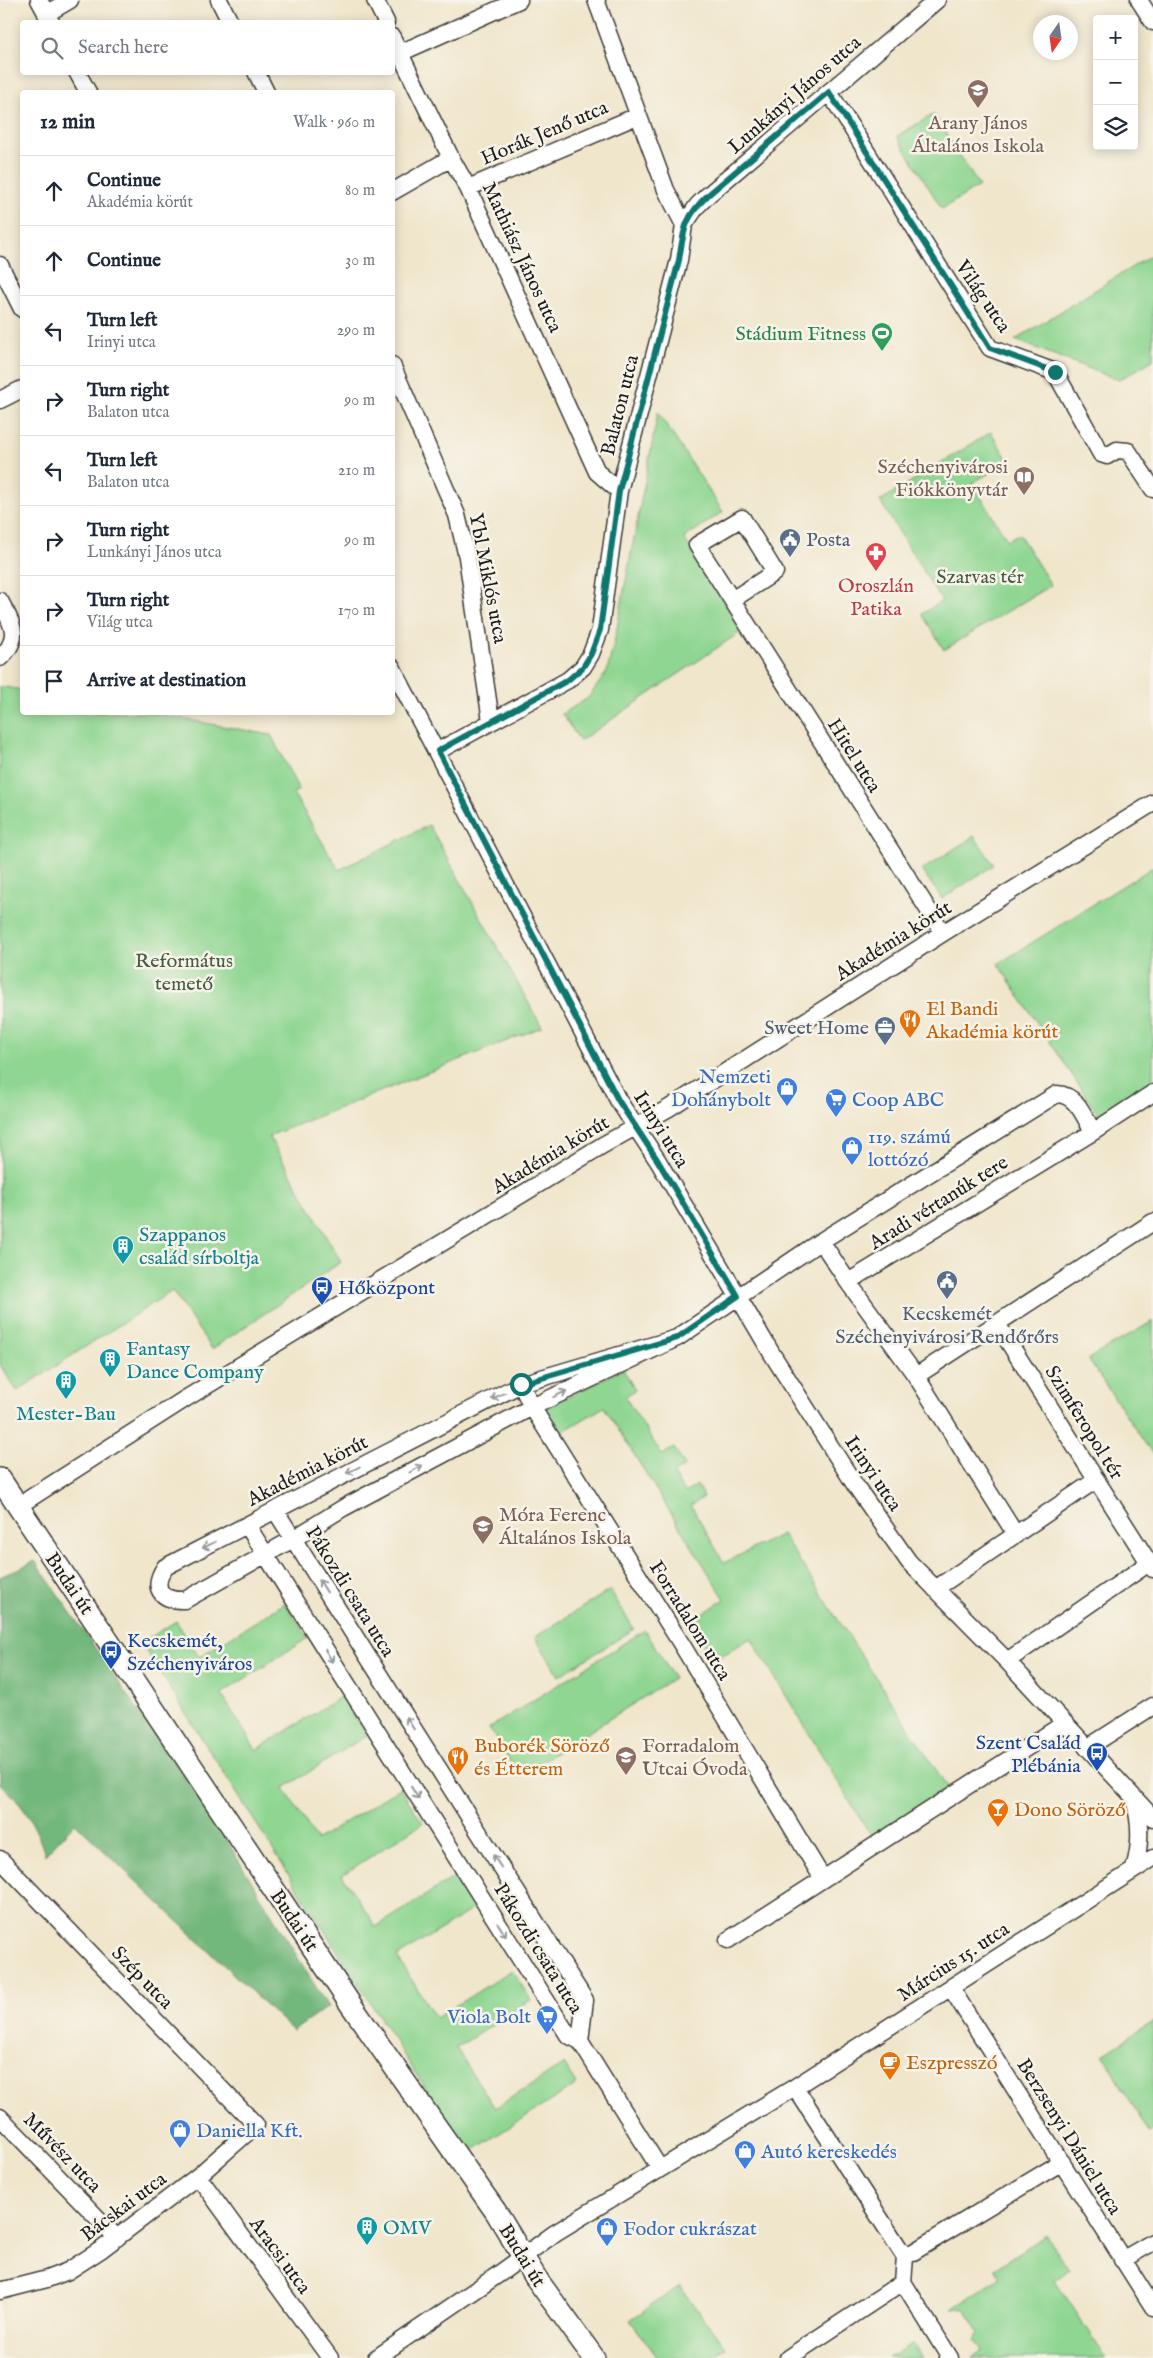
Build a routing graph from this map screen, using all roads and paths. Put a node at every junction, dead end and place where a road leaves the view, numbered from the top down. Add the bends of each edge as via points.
1 (70, 0) edge
2 (219, 0) edge
3 (375, 0) edge
4 (519, 0) edge
5 (596, 0) edge
6 (937, 0) edge
7 (1140, 0) edge
8 (45, 12) edge
9 (229, 20) edge
10 (385, 20) edge
11 (1153, 22) edge
12 (395, 43) edge
13 (400, 53) junction
14 (80, 75) edge
15 (258, 75) edge
16 (87, 90) edge
17 (265, 90) edge
18 (829, 92) junction
19 (637, 116) junction
20 (451, 158) junction
21 (468, 188) junction
22 (395, 190) edge
23 (684, 225) junction
24 (0, 265) edge
25 (20, 305) edge
26 (395, 372) edge
27 (20, 390) edge
28 (0, 400) edge
29 (1153, 489) edge
30 (619, 491) junction
31 (732, 600) junction
32 (0, 601) edge
33 (0, 658) edge
34 (395, 672) edge
35 (491, 721) junction
36 (438, 751) junction
37 (1153, 803) edge
38 (943, 933) junction
39 (1153, 1092) edge
40 (636, 1128) junction
41 (1093, 1132) junction
42 (1153, 1222) edge
43 (821, 1241) junction
44 (848, 1282) junction
45 (738, 1296) junction
46 (997, 1324) junction
47 (677, 1338) junction
48 (916, 1376) junction
49 (521, 1384) junction
50 (532, 1407) junction
51 (0, 1479) edge
52 (1096, 1480) junction
53 (18, 1506) junction
54 (275, 1510) junction
55 (247, 1525) junction
56 (1016, 1535) junction
57 (293, 1539) junction
58 (265, 1555) junction
59 (1151, 1566) edge
60 (935, 1588) junction
61 (1008, 1661) junction
62 (1153, 1706) edge
63 (1065, 1723) junction
64 (1087, 1748) junction
65 (1133, 1797) junction
66 (1153, 1818) edge
67 (1153, 1858) edge
68 (0, 1859) edge
69 (1134, 1869) junction
70 (823, 1879) junction
71 (728, 1940) dead end
72 (951, 1988) junction
73 (580, 2041) junction
74 (795, 2087) junction
75 (0, 2118) edge
76 (256, 2125) joint
77 (1062, 2162) junction
78 (660, 2169) junction
79 (198, 2176) junction
80 (117, 2238) junction
81 (1153, 2242) edge
82 (522, 2256) junction
83 (904, 2258) junction
84 (1122, 2260) junction
85 (903, 2282) junction
86 (0, 2291) edge
87 (1153, 2307) edge
88 (330, 2358) edge
89 (376, 2358) edge
90 (594, 2358) edge
91 (788, 2358) edge
92 (950, 2358) edge

1 - 8 street
2 - 9 street
3 - 10 street
4 - 13 street
5 - 19 street
6 - 18 street, Lunkányi János utca
7 - 11 street
12 - 13 street, Mathiász János utca
13 - 20 street, Mathiász János utca
14 - 16 street
15 - 17 street
18 - 23 street, Lunkányi János utca via 708,195
18 - 29 street, Világ utca via 990,348 1055,372 1101,454 1107,456 1117,450 1128,451
19 - 21 street, Horák Jenő utca
19 - 23 street via 666,190
20 - 21 street, Mathiász János utca
20 - 22 street
21 - 30 street, Mathiász János utca via 597,472
23 - 30 street, Balaton utca via 679,260
24 - 25 street
26 - 35 street, Ybl Miklós utca via 457,515 467,558
27 - 28 street
30 - 35 street, Balaton utca via 600,630 591,654 583,667 568,680
31 - 31 street, Hitel utca via 775,572 742,518 697,545
31 - 38 street, Hitel utca
32 - 33 street via 13,627 13,638
34 - 36 street, Irinyi utca
35 - 36 street, Balaton utca
36 - 40 street, Irinyi utca via 585,1037
37 - 38 street, Akadémia körút
38 - 40 street, Akadémia körút
39 - 41 street, Aradi vértanúk tere
40 - 45 street, Irinyi utca
40 - 53 street, Akadémia körút via 185,1399
41 - 43 street, Aradi vértanúk tere via 1073,1098 1057,1094
41 - 44 street, Aradi vértanúk tere
42 - 46 street
43 - 44 street
43 - 45 street, Aradi vértanúk tere
44 - 48 street
45 - 47 street, Aradi vértanúk tere
45 - 60 street, Irinyi utca via 855,1485 909,1562
46 - 48 street
46 - 52 street, Szimferopol tér
47 - 49 street, Akadémia körút
50 -> 47 street, Akadémia körút
48 - 56 street
49 - 50 street, Forradalom utca
49 -> 54 street, Akadémia körút
57 -> 50 street, Akadémia körút via 343,1508
50 - 70 street, Forradalom utca via 682,1645
51 - 53 main road, Budai út
52 - 56 street
52 - 59 street, Szimferopol tér
53 - 82 main road, Budai út via 350,2002 496,2212
54 - 55 street, Akadémia körút
54 - 57 street, Pákozdi csata utca
55 - 58 street, Pákozdi csata utca
55 -> 58 street, Akadémia körút via 165,1567 158,1583 160,1592 168,1598 185,1600
56 - 60 street
57 - 58 street, Akadémia körút
73 -> 57 street, Pákozdi csata utca via 585,2000
58 -> 73 street, Pákozdi csata utca via 568,2035
59 - 61 street
60 - 61 street, Irinyi utca
61 - 63 street, Irinyi utca
62 - 64 street
63 - 64 street, Irinyi utca
63 - 70 street
64 - 65 street, Irinyi utca
65 - 66 street, Irinyi utca
65 - 69 street via 1141,1838
67 - 69 street, Március 15. utca
68 - 76 street, Szép utca
69 - 72 street, Március 15. utca
70 - 71 street
72 - 74 street, Március 15. utca
72 - 77 street, Berzsenyi Dániel utca
73 - 78 street
74 - 78 street, Március 15. utca
74 - 83 street
75 - 80 street, Művész utca
76 - 79 street, Bácskai utca
77 - 83 street
77 - 84 street, Berzsenyi Dániel utca
78 - 82 street, Március 15. utca
79 - 80 street, Bácskai utca
79 - 88 street, Aracsi utca
80 - 86 street, Bácskai utca via 68,2270
81 - 84 street
82 - 89 street, Március 15. utca
82 - 90 main road, Budai út
83 - 85 street
84 - 87 street, Berzsenyi Dániel utca
85 - 91 street
85 - 92 street

